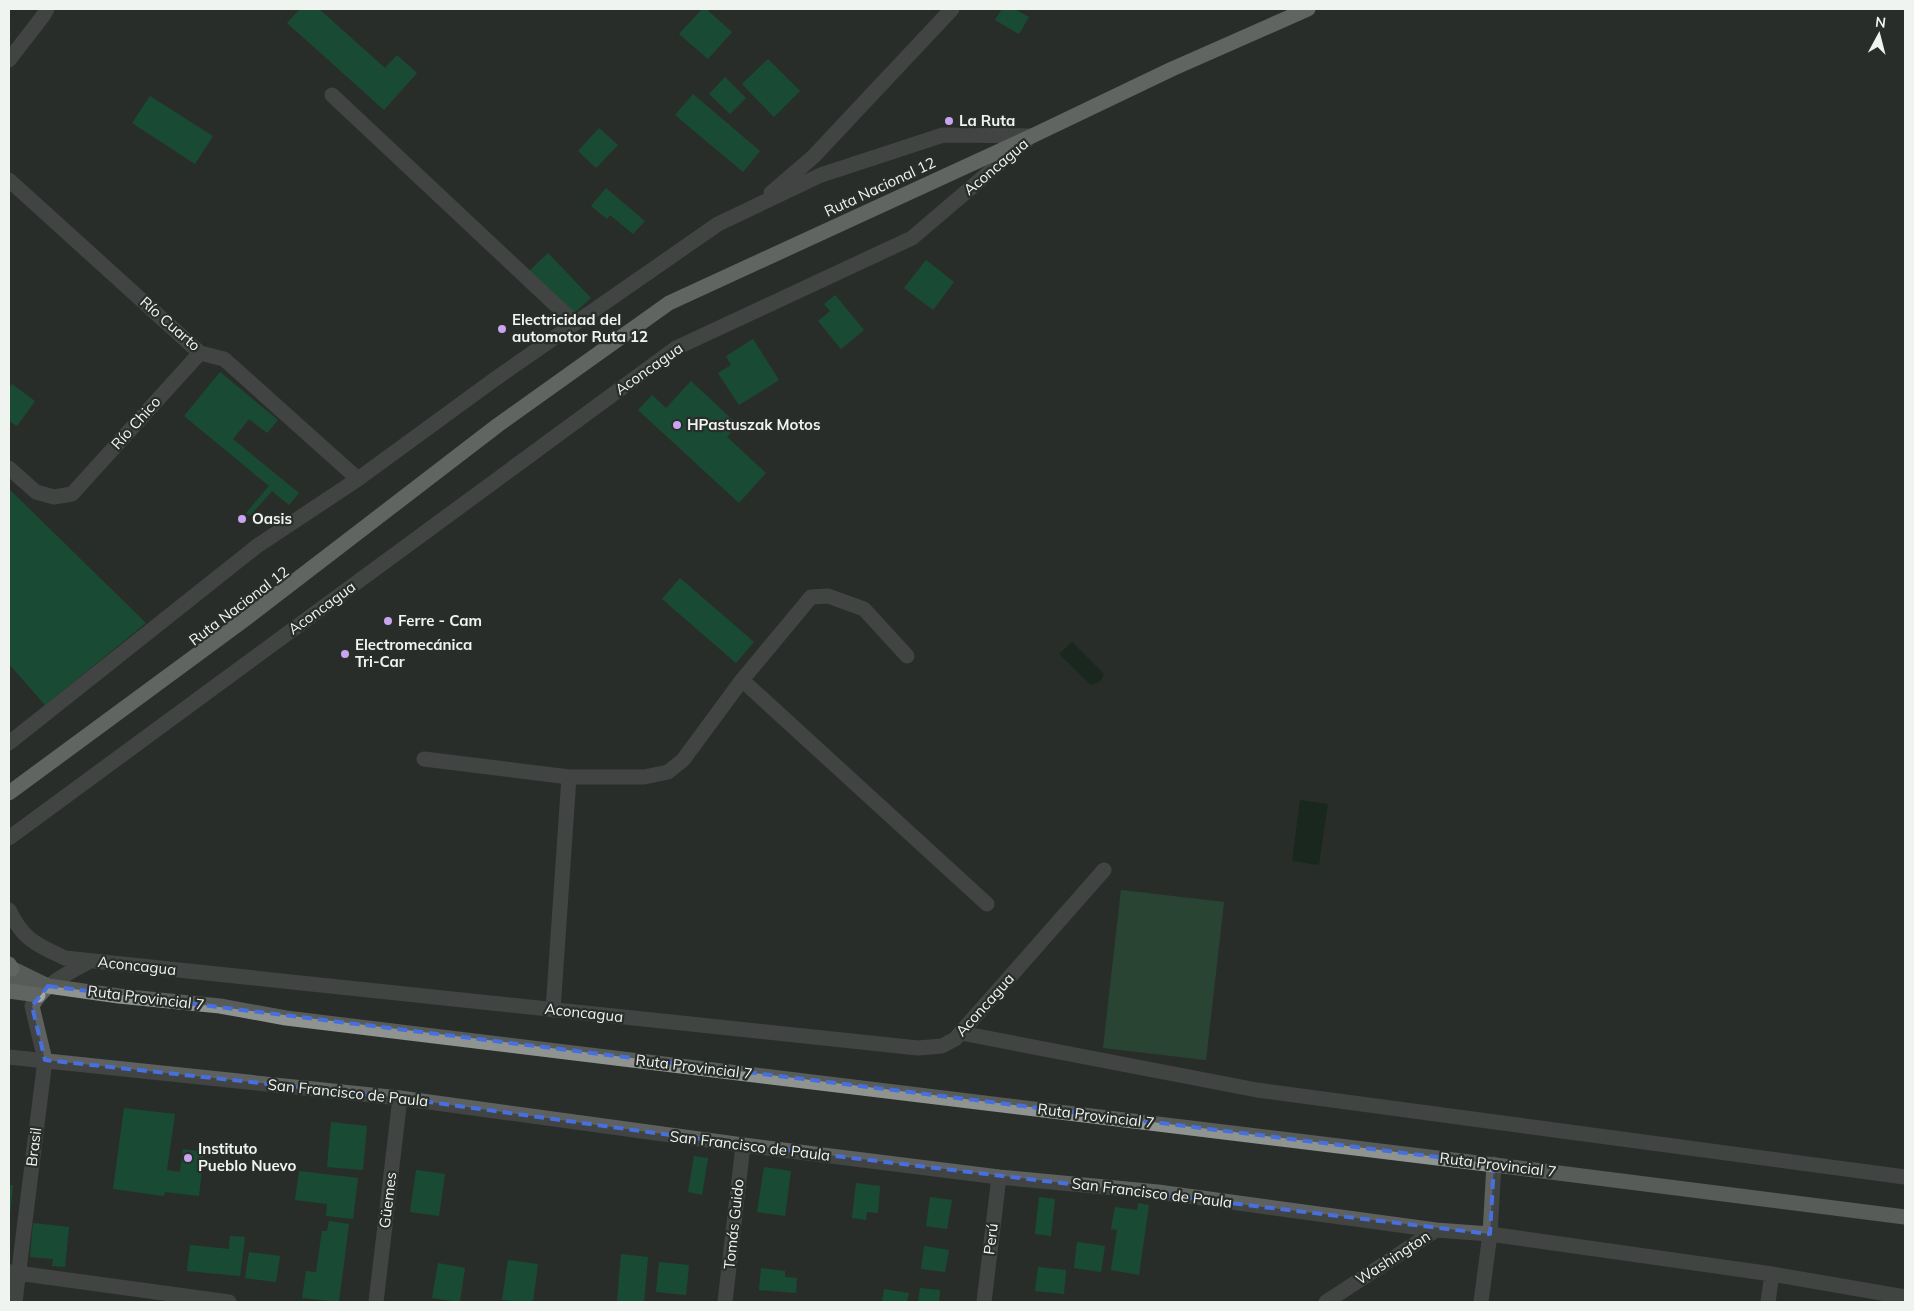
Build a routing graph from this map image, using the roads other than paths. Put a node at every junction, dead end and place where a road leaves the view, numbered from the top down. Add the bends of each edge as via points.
1 (47, 9) edge
2 (952, 9) edge
3 (1308, 9) edge
4 (9, 60) edge
5 (332, 95) dead end
6 (1032, 136) junction
7 (9, 180) edge
8 (757, 205) junction
9 (576, 323) junction
10 (200, 353) junction
11 (488, 434) junction
12 (9, 468) edge
13 (358, 479) junction
14 (907, 656) dead end
15 (742, 680) junction
16 (9, 743) edge
17 (424, 759) dead end
18 (570, 777) junction
19 (9, 793) edge
20 (9, 804) edge
21 (9, 838) edge
22 (1104, 870) dead end
23 (987, 904) dead end
24 (9, 910) edge
25 (90, 961) junction
26 (10, 970) edge
27 (43, 990) junction
28 (9, 991) edge
29 (553, 1010) junction
30 (961, 1032) junction
31 (9, 1057) edge
32 (45, 1060) junction
33 (400, 1098) junction
34 (743, 1145) junction
35 (1494, 1164) junction
36 (999, 1176) junction
37 (1905, 1177) edge
38 (1905, 1217) edge
39 (1436, 1230) junction
40 (1490, 1234) junction
41 (14, 1272) edge
42 (1772, 1274) junction
43 (1905, 1297) edge
44 (15, 1302) edge
45 (229, 1302) edge
46 (376, 1302) edge
47 (725, 1302) edge
48 (984, 1302) edge
49 (1326, 1302) edge
50 (1481, 1302) edge
51 (1768, 1302) edge

1 - 4 street
2 - 8 street via 813,157
3 - 6 highway, Ruta Nacional 12
5 - 9 street
6 - 8 street, Aconcagua via 943,134 821,176
6 - 11 highway, Ruta Nacional 12 via 669,303
6 - 21 street, Aconcagua via 912,238 676,348
7 - 10 street, Río Cuarto
8 - 9 street, Aconcagua via 718,224
9 - 13 street, Aconcagua
10 - 12 street, Río Chico via 72,494 54,497 36,492
10 - 13 street, Río Cuarto via 224,359
11 - 19 highway, Ruta Nacional 12 via 244,620
11 - 20 highway, Ruta Nacional 12 via 473,451
13 - 16 street, Aconcagua via 257,546
14 - 15 street via 864,609 828,596 811,597
15 - 18 street via 683,760 668,772 644,777
15 - 23 street
17 - 18 street
18 - 29 street
22 - 30 street, Aconcagua
24 - 25 street, Aconcagua via 17,926 34,943 66,958
25 - 27 street
25 - 29 street, Aconcagua
26 - 27 main road, Ruta Provincial 7
27 - 28 highway
27 - 32 street, Brasil via 32,1006
27 - 35 main road, Ruta Provincial 7 via 230,1017 286,1018
29 - 30 street, Aconcagua via 918,1048 942,1046
30 - 37 street via 1257,1090
31 - 32 street, San Francisco de Paula
32 - 33 street, San Francisco de Paula
32 - 41 street, Brasil
33 - 34 street, San Francisco de Paula
33 - 46 street, Güemes
34 - 36 street, San Francisco de Paula
34 - 47 street, Tomás Guido
35 - 38 main road, Ruta Provincial 7
35 - 40 street
36 - 39 street, San Francisco de Paula via 1158,1192
36 - 48 street, Perú
39 - 40 street, San Francisco de Paula
39 - 49 street, Washington
40 - 42 street, San Francisco de Paula
40 - 50 street
41 - 44 street, Brasil
41 - 45 street
42 - 43 street, San Francisco de Paula
42 - 51 street

